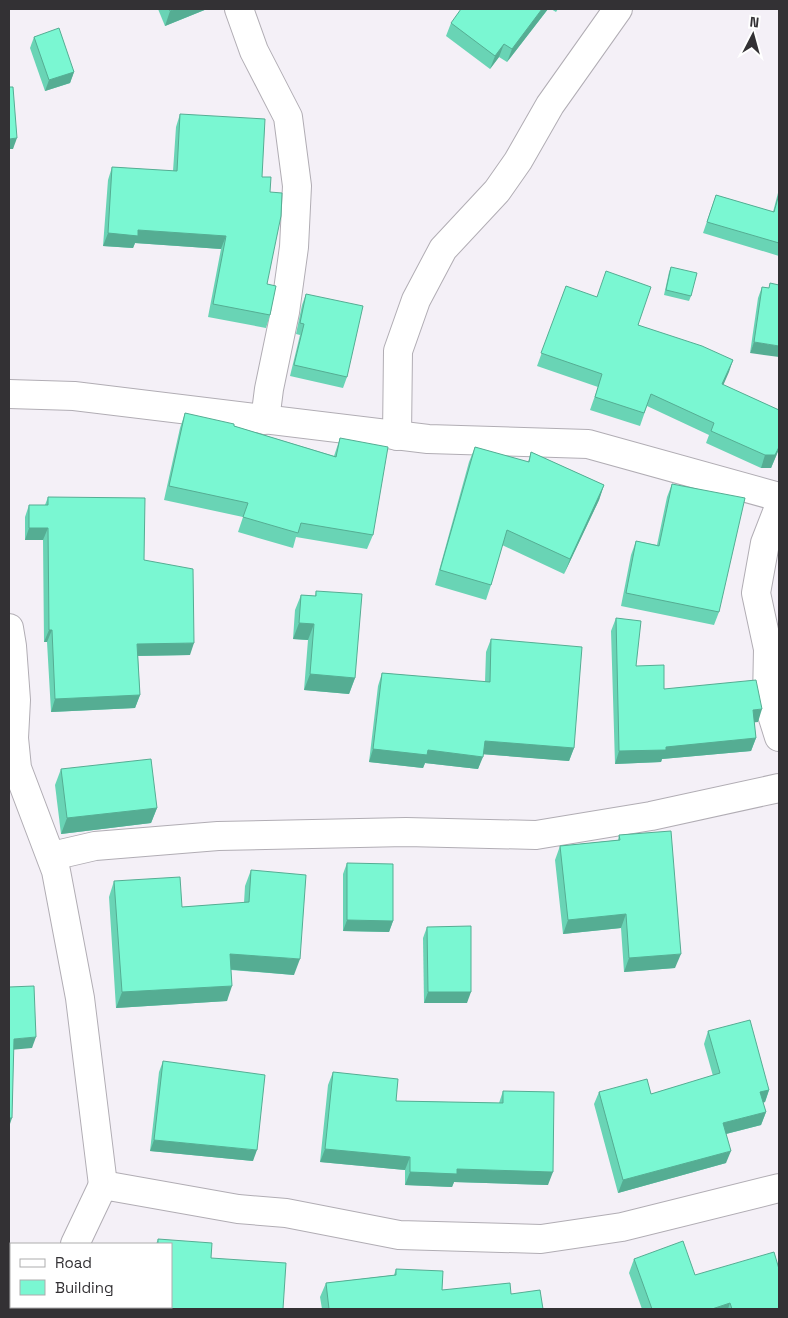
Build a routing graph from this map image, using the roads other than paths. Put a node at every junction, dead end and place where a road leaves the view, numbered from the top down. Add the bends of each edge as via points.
1 (239, 9) edge
2 (618, 9) edge
3 (9, 394) edge
4 (265, 420) junction
5 (397, 436) junction
6 (779, 497) edge
7 (779, 507) edge
8 (9, 628) edge
9 (779, 737) edge
10 (779, 788) edge
11 (20, 802) edge
12 (52, 856) junction
13 (103, 1185) junction
14 (779, 1188) edge
15 (75, 1243) edge

1 - 4 street via 254,51 288,117 297,186 289,284 268,388
2 - 5 street via 550,105 497,191 443,249 416,300 398,352
3 - 4 street via 74,396
4 - 5 street
5 - 6 street via 588,444
7 - 9 street via 765,543 756,593 768,649 767,699
8 - 11 street
10 - 12 street via 650,816 536,835 406,832 218,836 95,846
11 - 12 street
12 - 13 street via 80,998
13 - 14 street via 238,1209 286,1213 399,1235 541,1238 622,1227
13 - 15 street

